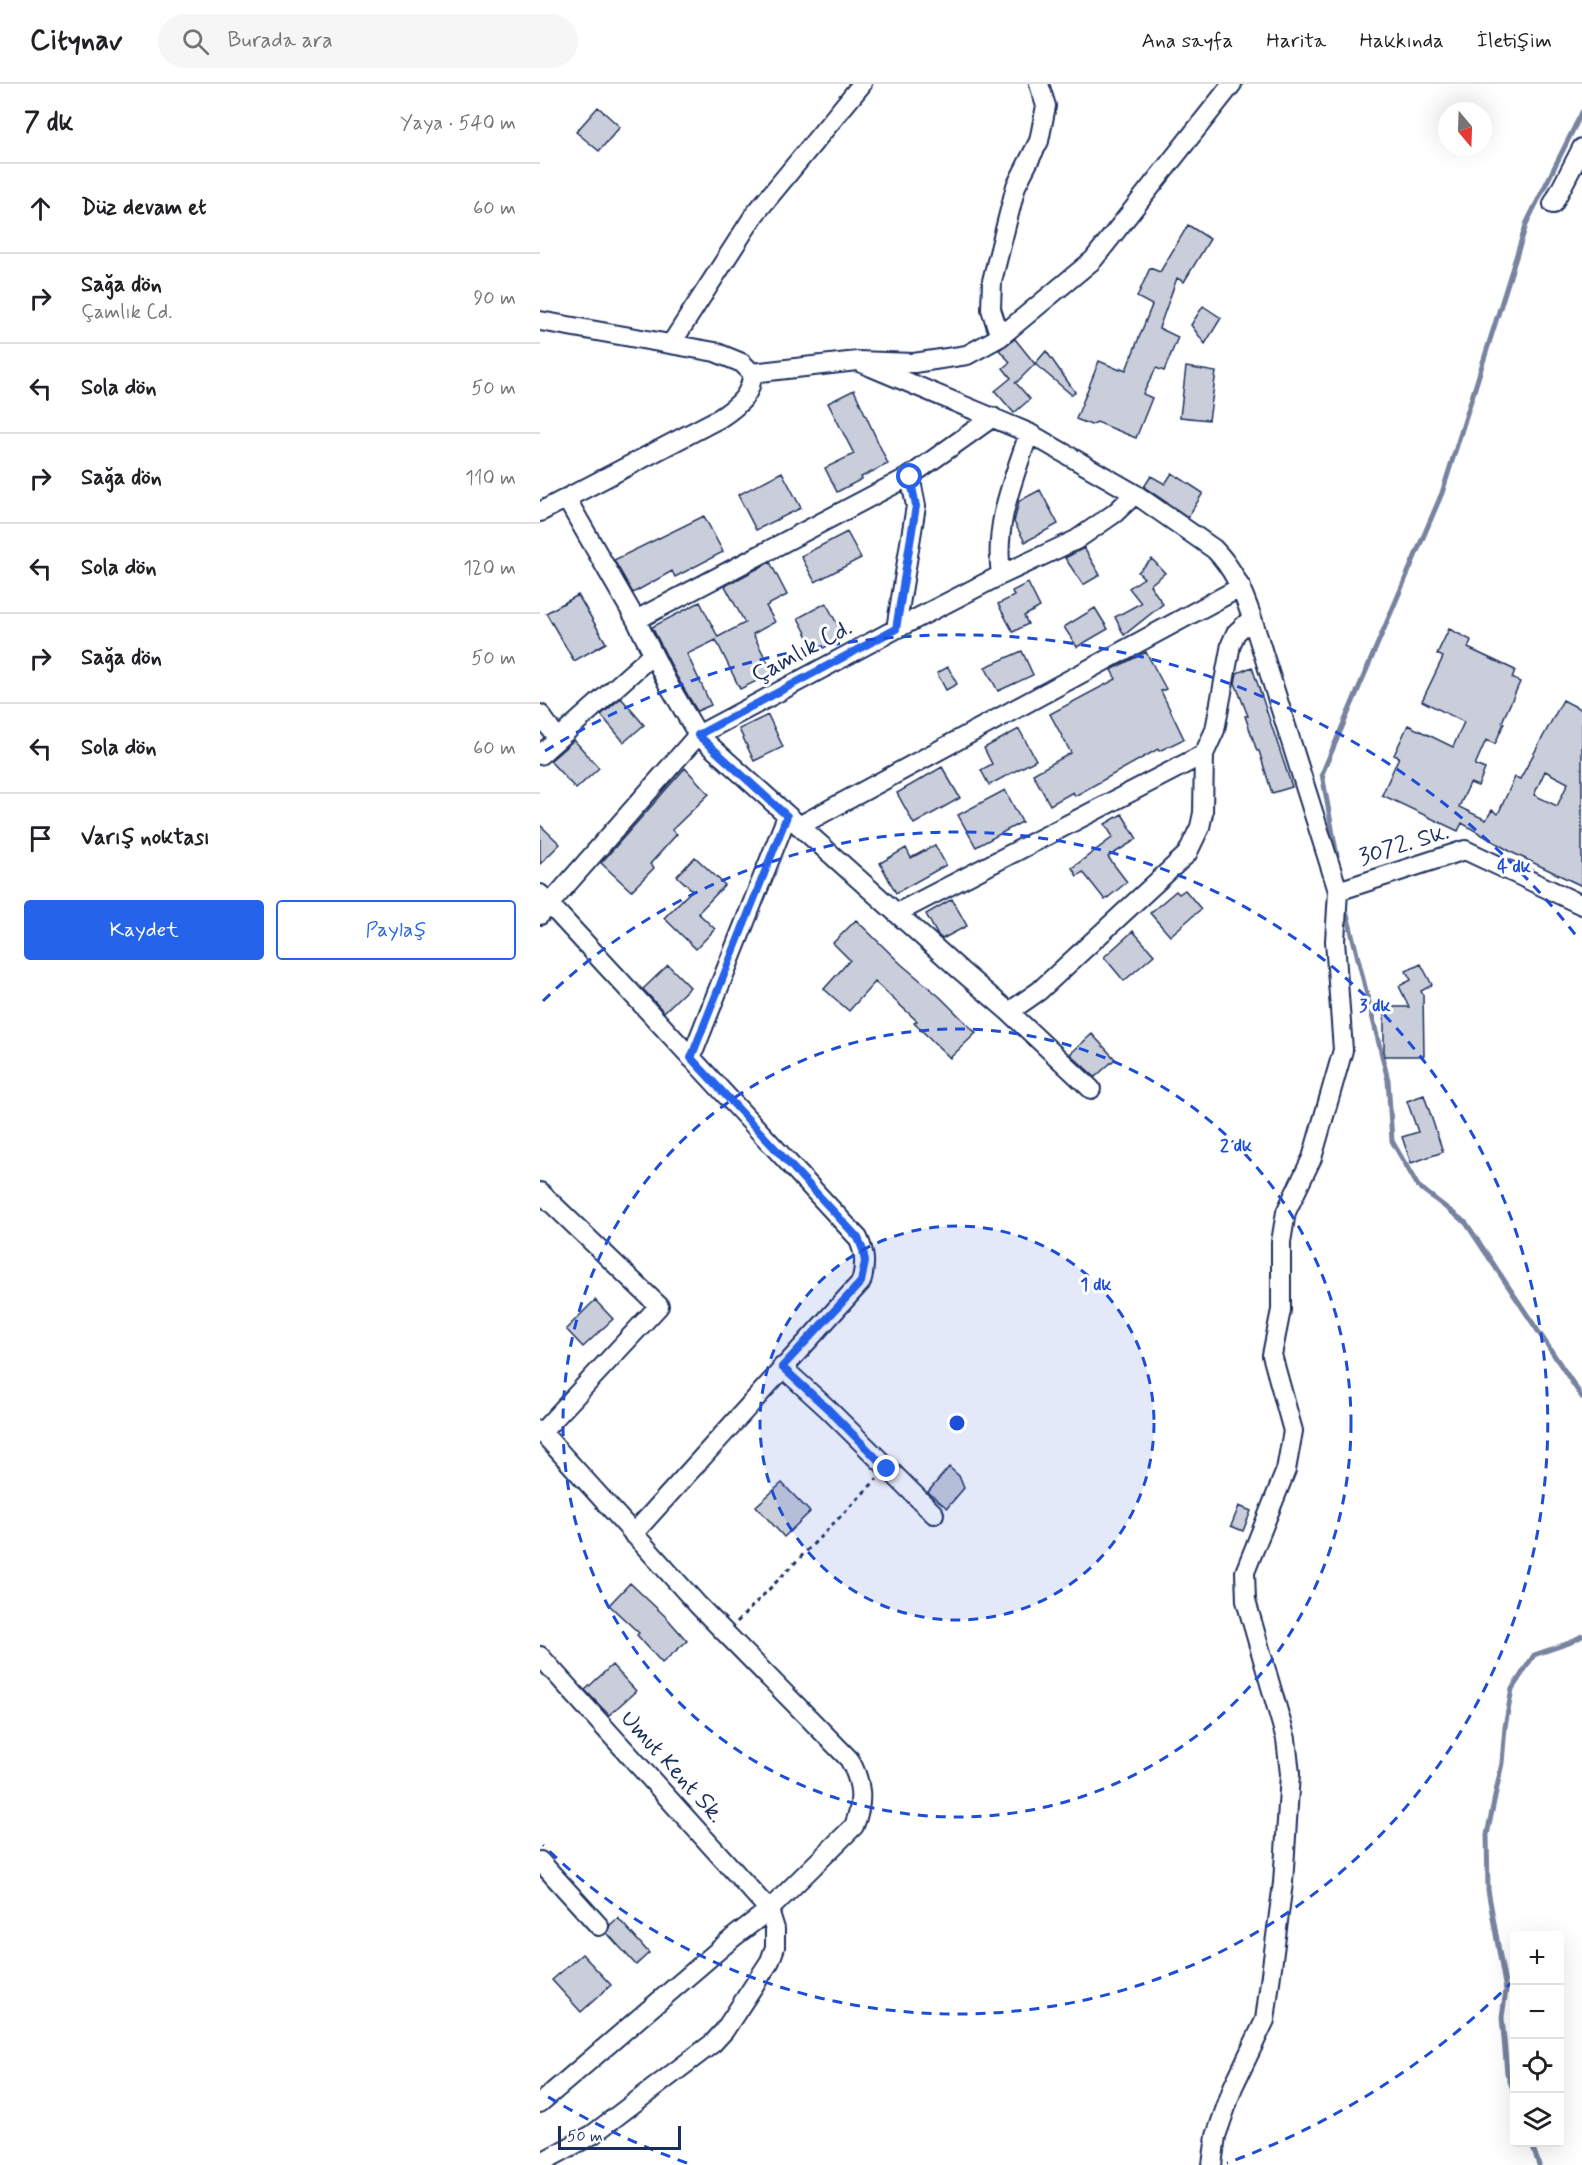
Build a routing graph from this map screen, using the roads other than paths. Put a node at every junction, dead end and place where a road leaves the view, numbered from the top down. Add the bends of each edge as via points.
1 (862, 84) edge
2 (1039, 84) edge
3 (1232, 84) edge
4 (1582, 148) edge
5 (1553, 204) dead end
6 (540, 321) edge
7 (1000, 337) junction
8 (671, 344) junction
9 (857, 361) junction
10 (752, 373) junction
11 (993, 417) junction
12 (1029, 433) junction
13 (910, 477) junction
14 (1135, 494) junction
15 (566, 498) junction
16 (540, 512) edge
17 (1001, 575) junction
18 (1241, 587) junction
19 (1252, 618) junction
20 (636, 620) junction
21 (896, 629) junction
22 (653, 654) junction
23 (540, 714) edge
24 (698, 735) junction
25 (557, 738) junction
26 (1204, 754) junction
27 (540, 755) edge
28 (793, 821) junction
29 (1338, 891) junction
30 (543, 905) edge
31 (1582, 905) edge
32 (897, 913) junction
33 (1009, 1012) junction
34 (691, 1058) junction
35 (1091, 1089) dead end
36 (540, 1192) edge
37 (782, 1367) junction
38 (541, 1432) edge
39 (934, 1514) dead end
40 (633, 1534) junction
41 (540, 1656) edge
42 (540, 1861) edge
43 (769, 1910) junction
44 (599, 1926) dead end
45 (540, 2103) edge
46 (540, 2163) edge
47 (1212, 2165) edge

1 - 8 street via 755,214
2 - 7 street via 1046,106 1039,141 1016,186 992,281 991,309
3 - 7 street via 1093,260
4 - 5 street
6 - 8 street
7 - 9 street via 967,355 914,363
8 - 10 street via 715,352 742,363
9 - 10 street
9 - 11 street
10 - 15 street via 748,393 736,408
11 - 12 street
11 - 13 street
12 - 14 street
12 - 17 street via 1002,512 998,539
13 - 20 street
13 - 21 street via 916,506
14 - 17 street, Çamlık Cd. via 1076,540
14 - 18 street via 1214,549
15 - 16 street
15 - 20 street
17 - 21 street, Çamlık Cd.
18 - 19 street
18 - 28 street
19 - 26 street via 1236,633 1231,644 1215,730
19 - 29 street
20 - 22 street
21 - 24 street, Çamlık Cd.
22 - 24 street
22 - 25 street
23 - 25 street
24 - 28 street
24 - 30 street, Çamlık Cd.
25 - 27 street
26 - 32 street
26 - 33 street via 1203,813 1186,854 1040,991
28 - 32 street
28 - 34 street
29 - 31 street, 3072. Sk. via 1465,850
29 - 47 street via 1335,941 1343,1050 1312,1158 1286,1212 1281,1242 1281,1310 1272,1355 1293,1431 1286,1470 1245,1572 1246,1601 1286,1739 1290,1774 1283,1883 1265,2020 1233,2087 1216,2136
30 - 34 street
32 - 33 street
33 - 35 street
34 - 37 street via 858,1238 863,1250 861,1282
36 - 38 street via 659,1305
37 - 39 street
37 - 40 street
38 - 40 street
40 - 43 street via 849,1759 860,1785 859,1814 854,1826
41 - 43 street, Umut Kent Sk.
42 - 44 street
43 - 45 street
43 - 46 street via 775,1929 770,1962 724,2031 592,2135

